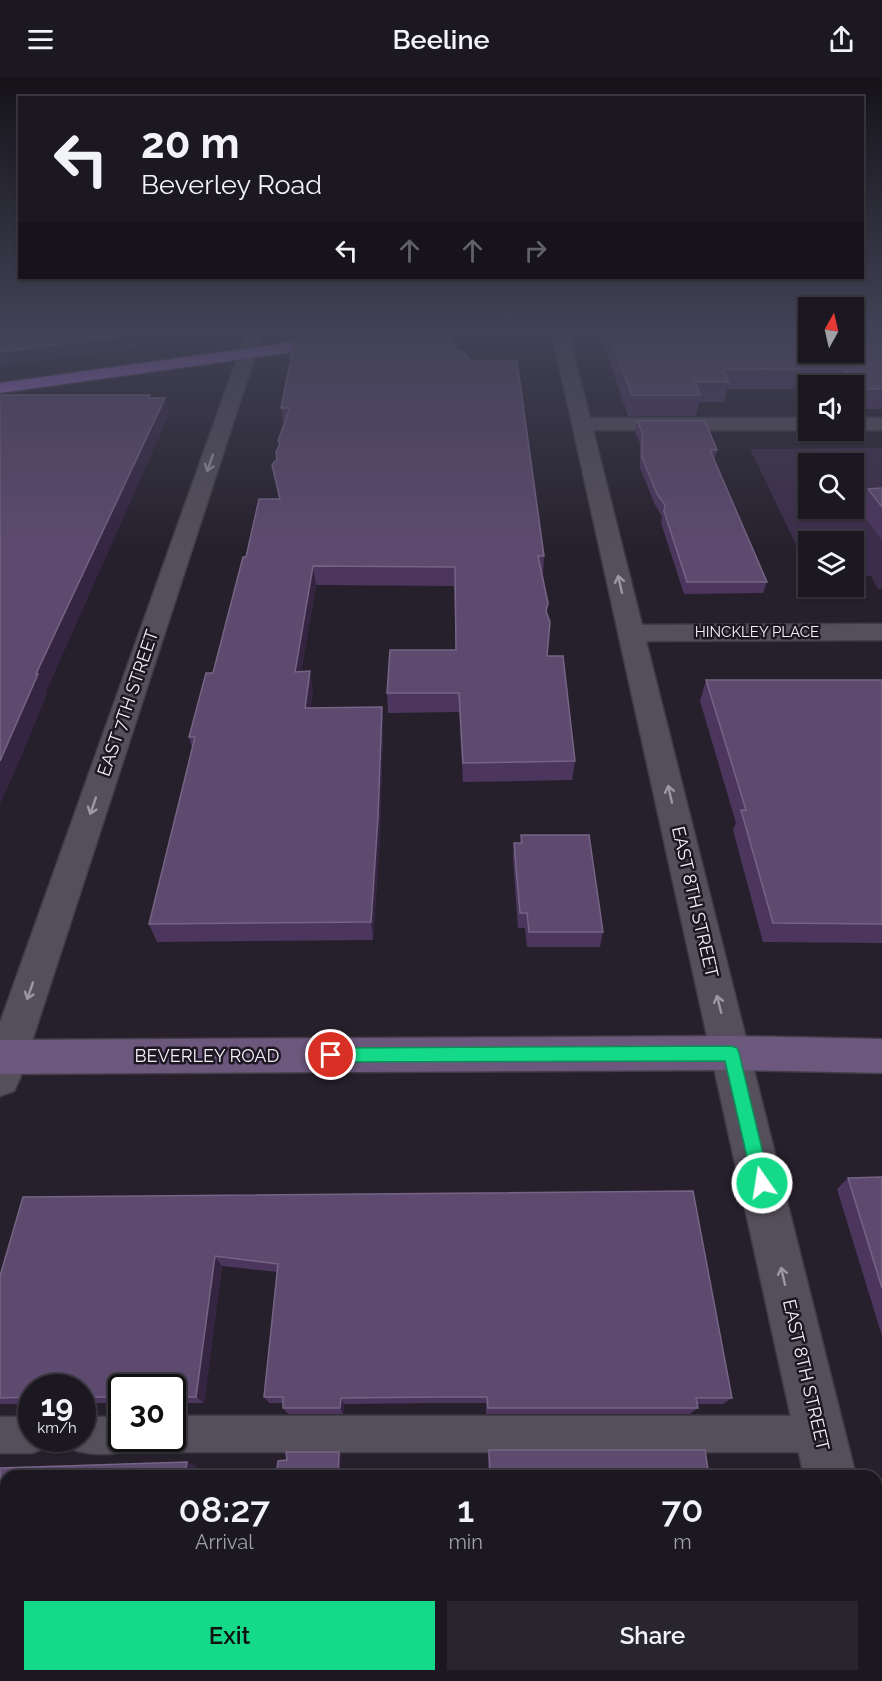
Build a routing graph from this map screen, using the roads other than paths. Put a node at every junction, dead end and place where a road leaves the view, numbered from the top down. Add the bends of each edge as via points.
1 (230, 403) edge
2 (578, 403) edge
3 (584, 424) junction
4 (798, 424) edge
5 (864, 424) edge
6 (882, 424) edge
7 (882, 632) edge
8 (632, 633) junction
9 (731, 1053) junction
10 (882, 1056) edge
11 (2, 1064) edge
12 (186, 1434) edge
13 (820, 1434) junction
14 (0, 1435) edge
15 (18, 1435) edge
16 (829, 1470) edge

1 -> 11 street, EAST 7TH STREET
2 - 3 street, EAST 8TH STREET
3 - 4 street
8 -> 3 street, EAST 8TH STREET
5 - 6 street
7 - 8 street, HINCKLEY PLACE
9 -> 8 street, EAST 8TH STREET
9 - 10 street, BEVERLEY ROAD
9 - 11 street, BEVERLEY ROAD
13 -> 9 street, EAST 8TH STREET
12 - 13 lane
13 - 16 street, EAST 8TH STREET
14 - 15 lane

